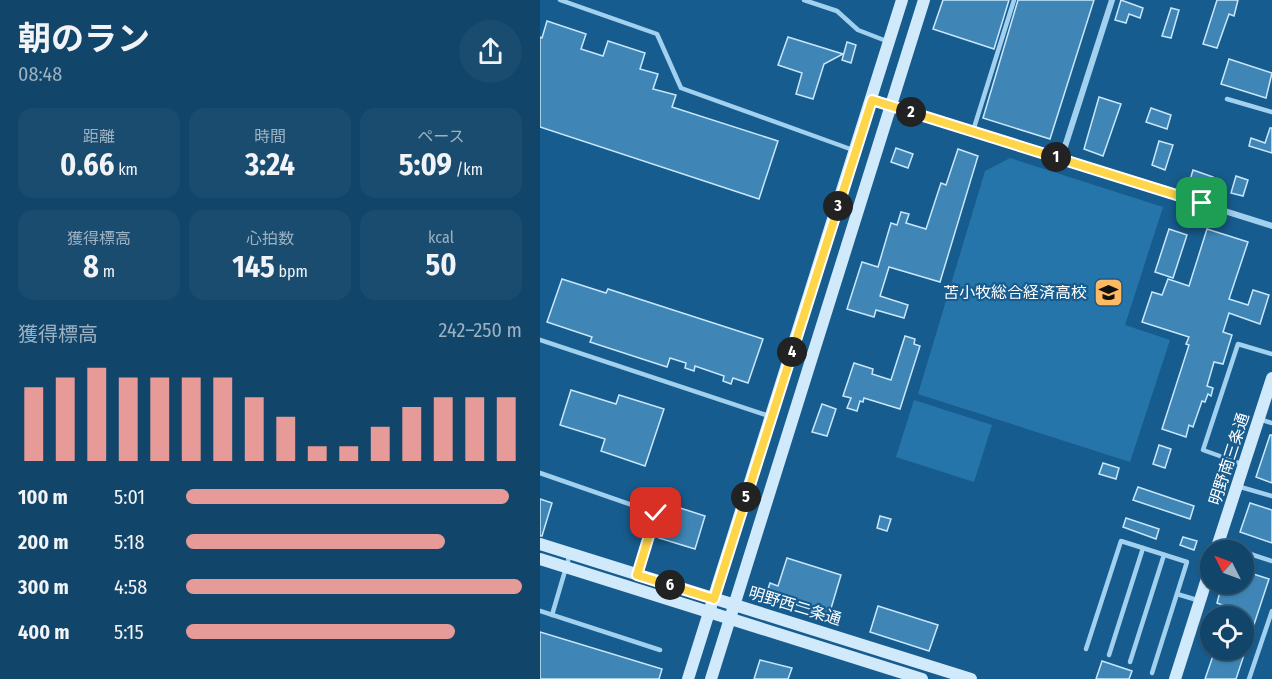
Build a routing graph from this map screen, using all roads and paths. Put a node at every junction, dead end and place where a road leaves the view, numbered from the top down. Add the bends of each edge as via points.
1 (560, 0) edge
2 (804, 0) edge
3 (902, 0) edge
4 (924, 0) edge
5 (1014, 0) edge
6 (1112, 0) edge
7 (889, 42) junction
8 (1227, 99) dead end
9 (872, 100) junction
10 (890, 106) junction
11 (1272, 112) edge
12 (973, 131) junction
13 (856, 150) junction
14 (1061, 159) junction
15 (1272, 226) edge
16 (540, 340) edge
17 (1272, 354) edge
18 (1272, 378) edge
19 (771, 417) junction
20 (1259, 419) junction
21 (1272, 423) edge
22 (1244, 465) junction
23 (540, 473) edge
24 (1237, 486) junction
25 (1272, 496) edge
26 (1219, 540) edge
27 (540, 544) edge
28 (1143, 548) junction
29 (571, 554) junction
30 (1164, 555) junction
31 (1254, 555) edge
32 (540, 559) edge
33 (1272, 561) edge
34 (566, 567) junction
35 (637, 575) junction
36 (633, 588) junction
37 (1177, 594) junction
38 (1202, 594) edge
39 (714, 599) junction
40 (1200, 601) junction
41 (735, 604) junction
42 (540, 611) edge
43 (1272, 611) edge
44 (709, 612) junction
45 (552, 615) junction
46 (731, 618) junction
47 (660, 650) dead end
48 (1086, 650) dead end
49 (1109, 655) dead end
50 (918, 662) junction
51 (1130, 662) dead end
52 (1152, 673) dead end
53 (916, 678) edge
54 (688, 679) edge
55 (711, 679) edge
56 (971, 679) edge
57 (1175, 679) edge
58 (1249, 679) edge

1 - 13 lane via 657,34 681,88
2 - 7 lane via 837,12 858,30
3 - 7 main road
4 - 10 main road
5 - 12 lane
6 - 14 street
7 - 9 main road
8 - 11 lane
9 - 10 street
9 - 13 main road
10 - 12 street
10 - 41 main road
12 - 14 street
13 - 19 main road
14 - 15 street
16 - 19 lane
17 - 22 lane via 1238,344 1203,450
18 - 20 main road, 明野南三条通
19 - 39 main road
20 - 21 lane
20 - 22 main road, 明野南三条通
22 - 24 main road, 明野南三条通
23 - 35 lane via 656,513
24 - 25 lane
24 - 26 main road, 明野南三条通
27 - 29 main road, 明野西二条通
28 - 30 lane
28 - 48 lane via 1121,541
28 - 49 lane
29 - 34 lane
29 - 35 main road, 明野西二条通
30 - 37 lane via 1187,562
30 - 51 lane
31 - 33 lane
32 - 34 main road, 明野西二条通
34 - 36 main road, 明野西二条通
34 - 45 lane
35 - 36 lane
35 - 39 main road, 明野西二条通
36 - 44 main road, 明野西二条通
37 - 40 lane
37 - 52 lane
38 - 40 main road
39 - 41 main road, 明野西二条通
39 - 44 main road
40 - 57 main road
41 - 46 main road
41 - 50 main road, 明野西二条通
42 - 45 lane
43 - 58 lane
44 - 46 main road, 明野西二条通
44 - 54 main road
45 - 47 lane
46 - 53 main road, 明野西二条通
46 - 55 main road
50 - 53 street
50 - 56 main road, 明野西二条通

